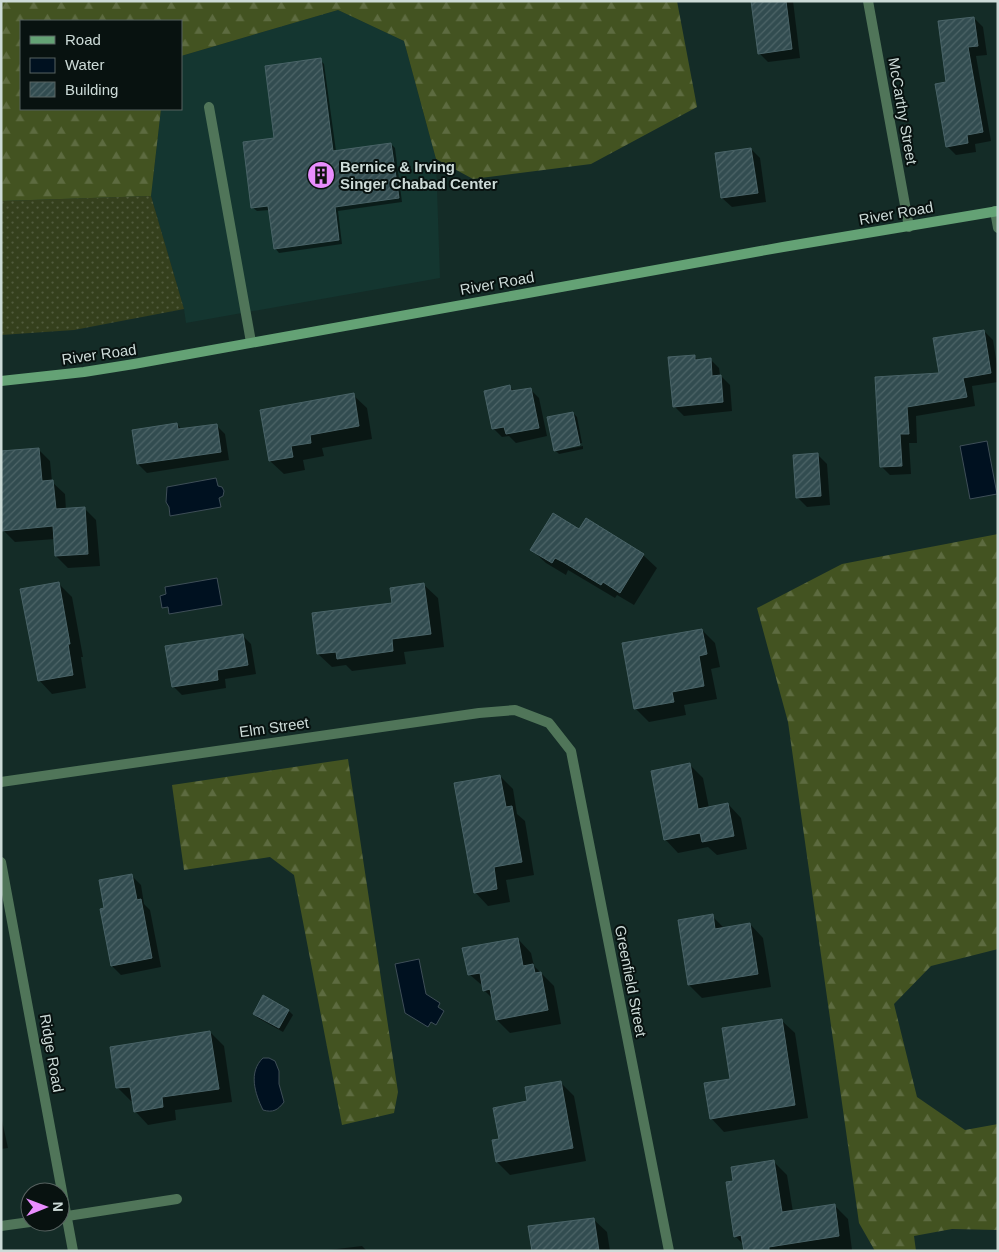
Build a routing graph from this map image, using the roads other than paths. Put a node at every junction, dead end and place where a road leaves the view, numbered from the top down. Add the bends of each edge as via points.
1 (868, 1) edge
2 (209, 107) dead end
3 (996, 211) edge
4 (909, 227) junction
5 (998, 228) edge
6 (251, 342) junction
7 (1, 381) edge
8 (549, 723) joint
9 (1, 782) edge
10 (1, 862) edge
11 (57, 1182) edge
12 (177, 1199) dead end
13 (70, 1215) edge
14 (20, 1223) edge
15 (1, 1226) edge
16 (68, 1232) edge
17 (73, 1251) edge
18 (670, 1251) edge

1 - 4 street, McCarthy Street
2 - 6 street
3 - 4 street, River Road
3 - 5 street
4 - 6 street, River Road
6 - 7 street, River Road via 84,372
8 - 9 street, Elm Street via 515,710 479,713
8 - 18 street, Greenfield Street via 571,751
10 - 11 street, Ridge Road
12 - 13 street
14 - 15 street
16 - 17 street, Ridge Road

